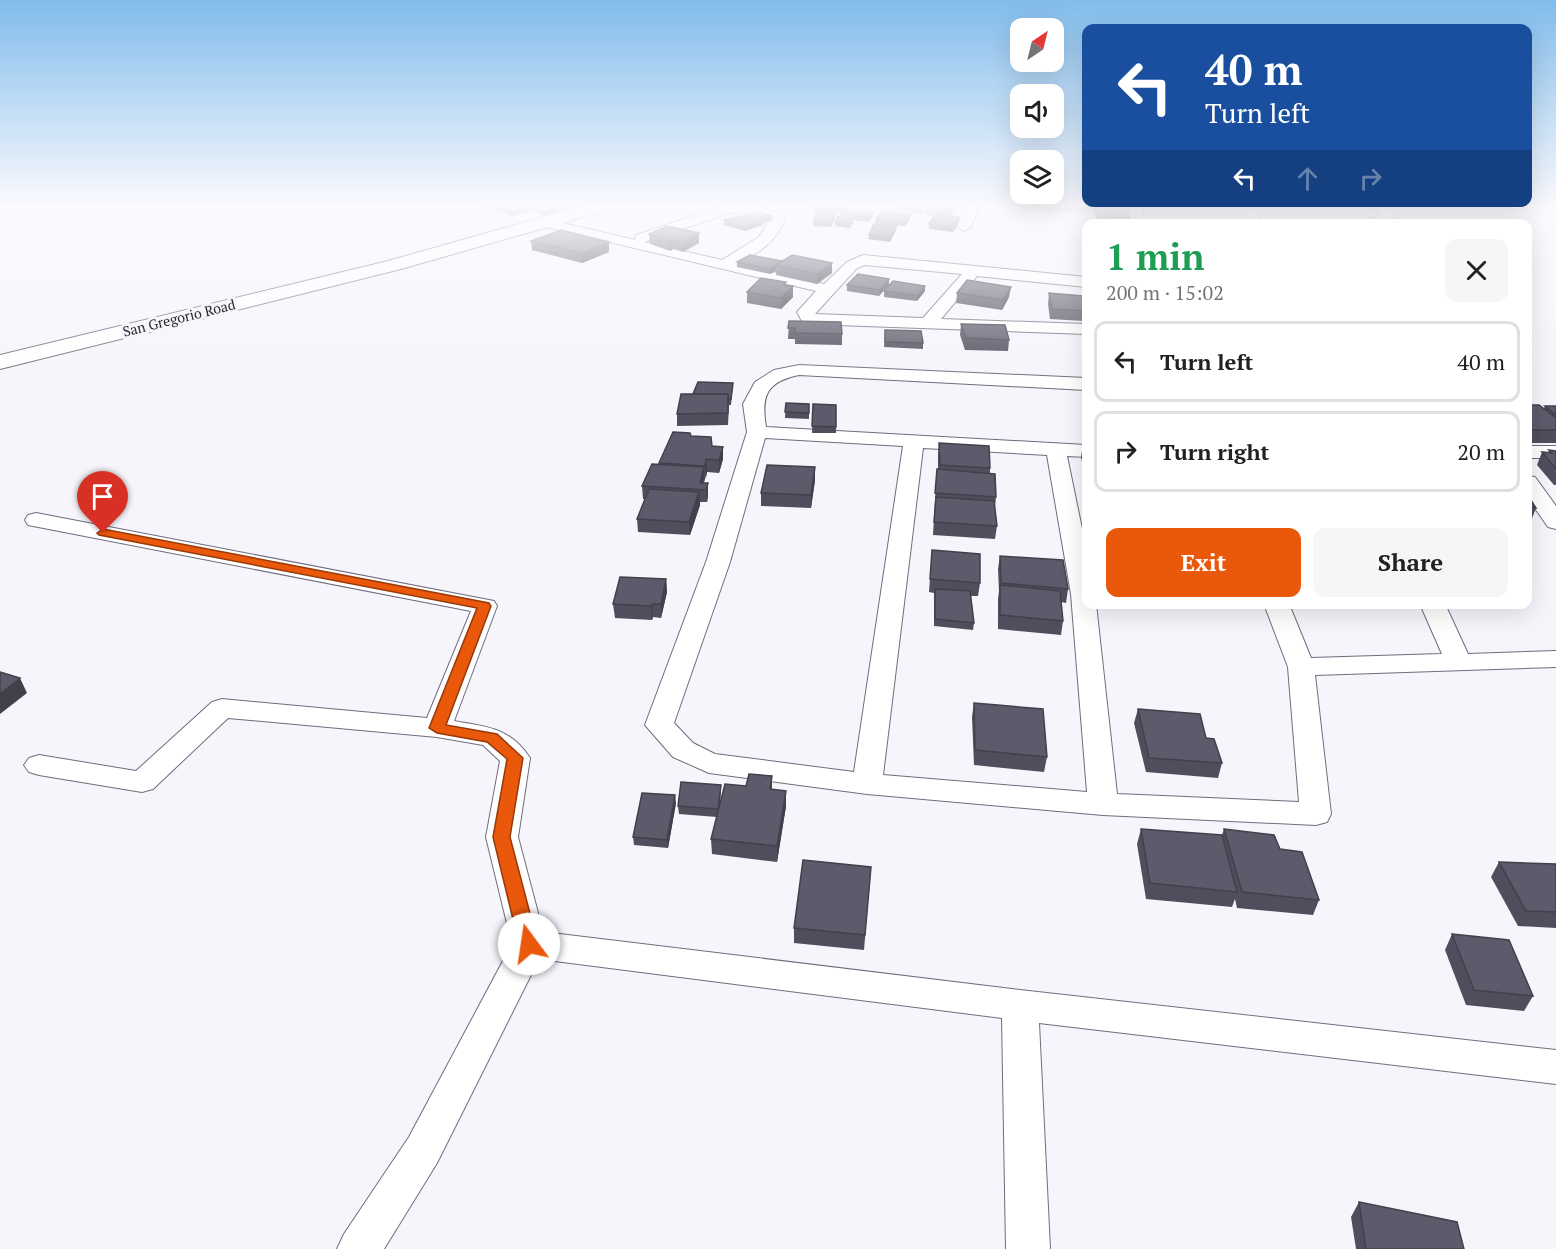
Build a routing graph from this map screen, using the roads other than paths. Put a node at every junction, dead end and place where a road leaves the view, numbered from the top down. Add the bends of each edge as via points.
1 (397, 264) edge
2 (721, 264) edge
3 (854, 264) edge
4 (911, 264) edge
5 (724, 265) joint
6 (974, 270) junction
7 (1082, 282) edge
8 (826, 289) junction
9 (929, 322) junction
10 (1082, 329) edge
11 (0, 362) edge
12 (1082, 384) edge
13 (757, 432) junction
14 (914, 440) junction
15 (1056, 450) junction
16 (1082, 451) edge
17 (1532, 452) edge
18 (1556, 452) edge
19 (1532, 489) edge
20 (36, 520) dead end
21 (1556, 522) edge
22 (1082, 589) edge
23 (1084, 609) edge
24 (1278, 609) edge
25 (1433, 609) edge
26 (1556, 659) edge
27 (1458, 661) junction
28 (1301, 667) junction
29 (437, 728) junction
30 (39, 765) dead end
31 (867, 784) junction
32 (1103, 804) junction
33 (529, 944) junction
34 (1020, 1005) junction
35 (1556, 1067) edge
36 (359, 1249) edge
37 (1028, 1249) edge

1 - 11 street, San Gregorio Road
2 - 5 street
3 - 8 street
4 - 6 street
5 - 8 street
6 - 7 street
6 - 9 street
8 - 9 street via 805,312 809,319
9 - 10 street
12 - 13 street via 799,370 780,374 762,386 753,404
13 - 14 street
13 - 31 street via 718,562 659,725 683,750 709,763
14 - 15 street
14 - 31 street
15 - 16 street
15 - 22 street
17 - 18 street
19 - 21 street
20 - 29 street via 485,606
23 - 32 street
24 - 28 street
25 - 27 street
26 - 27 street
27 - 28 street
28 - 32 street via 1316,814
29 - 30 street via 222,708 142,782
29 - 33 street via 492,737 515,758 502,837
31 - 32 street
33 - 34 street
33 - 36 street via 423,1150
34 - 35 street
34 - 37 street

